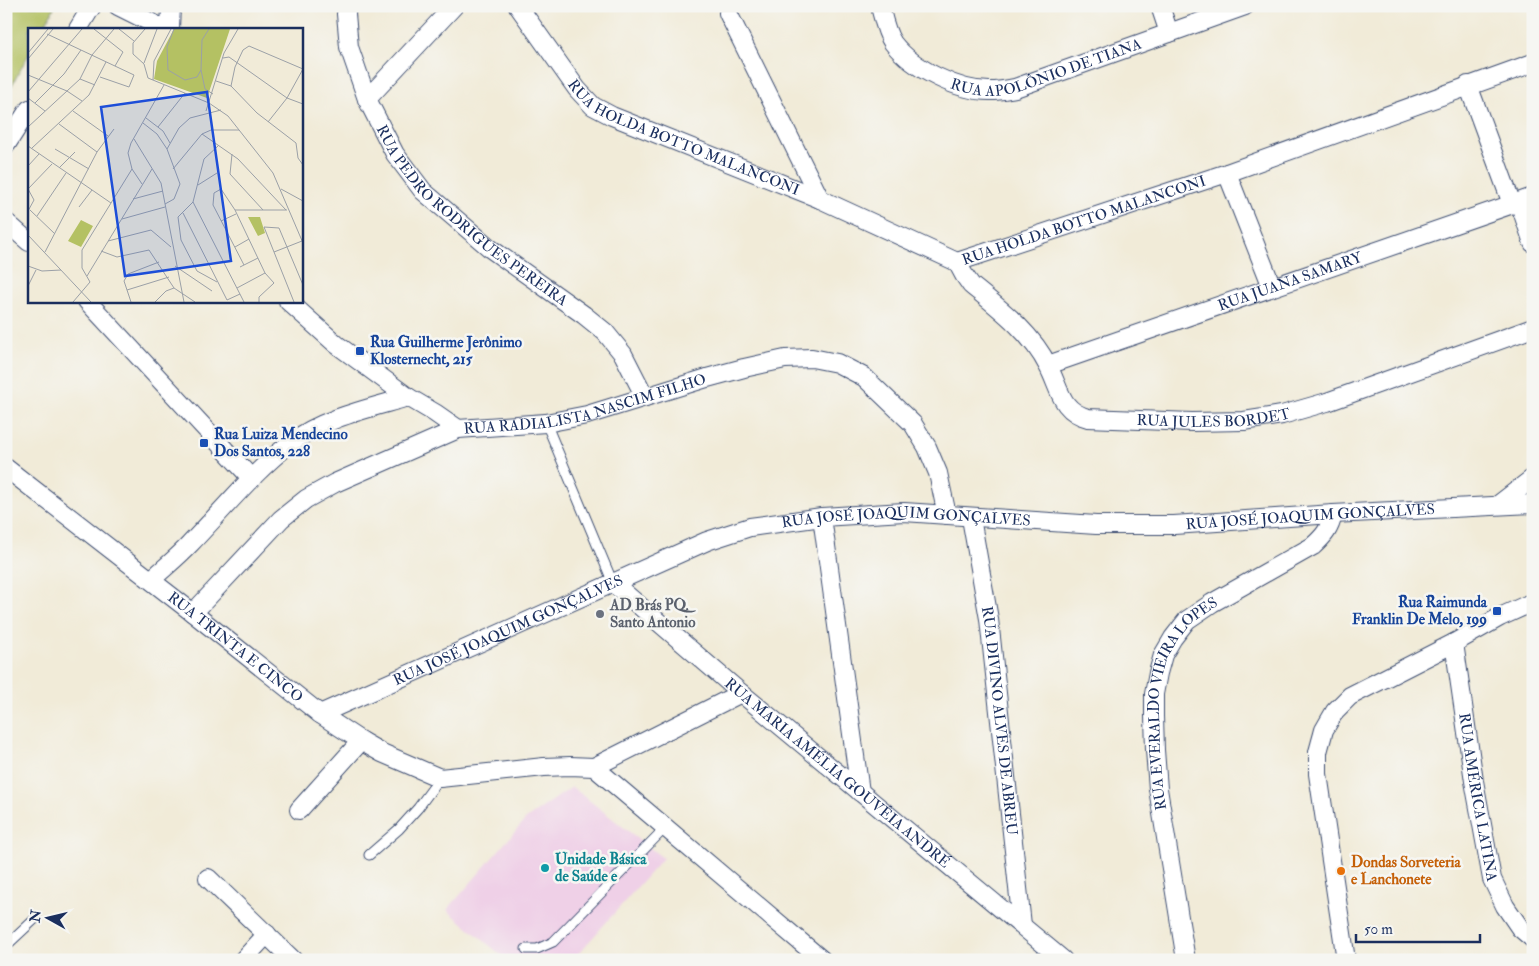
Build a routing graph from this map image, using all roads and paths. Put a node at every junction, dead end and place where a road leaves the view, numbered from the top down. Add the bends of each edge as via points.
1 (92, 6) edge
2 (118, 6) edge
3 (171, 6) edge
4 (347, 6) edge
5 (454, 6) edge
6 (518, 6) edge
7 (880, 6) edge
8 (1160, 6) edge
9 (1245, 6) edge
10 (728, 13) dead end
11 (79, 28) edge
12 (162, 28) edge
13 (170, 28) edge
14 (1169, 33) junction
15 (1533, 63) edge
16 (1468, 85) junction
17 (367, 100) junction
18 (28, 111) edge
19 (6, 145) edge
20 (1227, 173) junction
21 (820, 199) junction
22 (1521, 201) edge
23 (6, 222) edge
24 (28, 241) edge
25 (1533, 243) edge
26 (957, 262) junction
27 (1272, 287) junction
28 (88, 302) edge
29 (289, 302) edge
30 (1533, 328) edge
31 (1048, 365) junction
32 (408, 397) junction
33 (645, 397) junction
34 (546, 423) junction
35 (458, 429) junction
36 (6, 468) edge
37 (1533, 478) edge
38 (252, 479) junction
39 (1533, 504) edge
40 (1498, 505) junction
41 (1333, 514) junction
42 (947, 515) junction
43 (822, 517) junction
44 (971, 518) junction
45 (151, 580) junction
46 (613, 583) junction
47 (1533, 602) edge
48 (193, 613) junction
49 (1454, 643) junction
50 (741, 693) junction
51 (320, 714) junction
52 (361, 742) junction
53 (594, 767) junction
54 (440, 778) junction
55 (860, 792) junction
56 (298, 810) dead end
57 (665, 828) junction
58 (369, 855) dead end
59 (208, 878) dead end
60 (36, 918) dead end
61 (1022, 925) junction
62 (267, 934) junction
63 (1533, 939) edge
64 (6, 946) edge
65 (526, 949) dead end
66 (243, 960) edge
67 (293, 960) edge
68 (822, 960) edge
69 (1063, 960) edge
70 (1186, 960) edge
71 (1346, 960) edge

1 - 11 street
2 - 12 street
3 - 13 street
4 - 17 street, RUA PEDRO RODRIGUES PEREIRA via 349,46
5 - 17 street
6 - 21 street, RUA HOLDA BOTTO MALANCONI via 593,106
7 - 14 street, RUA APOLÔNIO DE TIANA via 893,42 911,61 938,78 970,89 1015,88
8 - 14 street
9 - 14 street, RUA APOLÔNIO DE TIANA
10 - 21 street
15 - 16 street, RUA HOLDA BOTTO MALANCONI
16 - 20 street, RUA HOLDA BOTTO MALANCONI
16 - 22 street
17 - 33 street, RUA PEDRO RODRIGUES PEREIRA via 395,154 424,191 491,249 605,332 623,354
18 - 19 street
20 - 26 street, RUA HOLDA BOTTO MALANCONI
20 - 27 street
21 - 26 street, RUA HOLDA BOTTO MALANCONI
22 - 25 street
22 - 27 street, RUA JUANA SAMARY
23 - 24 street
26 - 31 street, RUA JULES BORDET via 971,285 1010,317
27 - 31 street, RUA JUANA SAMARY
28 - 38 street
29 - 32 street via 336,344
30 - 31 street, RUA JULES BORDET via 1327,402 1282,415 1244,420 1192,422 1077,416 1062,398
32 - 35 street
32 - 38 street via 324,424 293,441
33 - 34 street, RUA RADIALISTA NASCIM FILHO via 587,415
33 - 42 street, RUA RADIALISTA NASCIM FILHO via 785,359 812,358 837,363 864,377 913,424 938,472
34 - 35 street, RUA RADIALISTA NASCIM FILHO
34 - 46 lane
35 - 48 street, RUA RADIALISTA NASCIM FILHO via 306,499 281,519
36 - 45 street, RUA TRINTA E CINCO
37 - 40 street
38 - 45 street
39 - 40 street, RUA JOSÉ JOAQUIM GONÇALVES
40 - 41 street, RUA JOSÉ JOAQUIM GONÇALVES
41 - 44 street, RUA JOSÉ JOAQUIM GONÇALVES via 1174,525 1096,525
41 - 70 street, RUA EVERALDO VIEIRA LOPES via 1325,536 1313,546 1187,620 1173,638 1160,664 1154,694 1154,750
42 - 43 street, RUA JOSÉ JOAQUIM GONÇALVES via 904,512
42 - 44 street, RUA JOSÉ JOAQUIM GONÇALVES
43 - 46 street, RUA JOSÉ JOAQUIM GONÇALVES via 750,527 707,541
43 - 55 street
44 - 61 street, RUA DIVINO ALVES DE ABREU via 990,628
45 - 48 street, RUA TRINTA E CINCO
46 - 50 street, RUA MARIA AMÉLIA GOUVÊIA ANDRÉ
46 - 51 street, RUA JOSÉ JOAQUIM GONÇALVES
47 - 49 street
48 - 51 street, RUA TRINTA E CINCO
49 - 63 street, RUA AMÉRICA LATINA via 1492,879 1520,928
49 - 71 street via 1350,696 1335,711 1324,730 1318,752 1318,774
50 - 53 street
50 - 55 street, RUA MARIA AMÉLIA GOUVÊIA ANDRÉ
51 - 52 street, RUA TRINTA E CINCO
52 - 54 street, RUA TRINTA E CINCO
52 - 56 street
53 - 54 street via 570,766
53 - 57 street
54 - 58 lane via 399,829
55 - 61 street, RUA MARIA AMÉLIA GOUVÊIA ANDRÉ
57 - 65 lane via 553,942 537,949
57 - 68 street
59 - 62 street
60 - 64 lane
61 - 69 street, RUA MARIA AMÉLIA GOUVÊIA ANDRÉ
62 - 66 street
62 - 67 street

